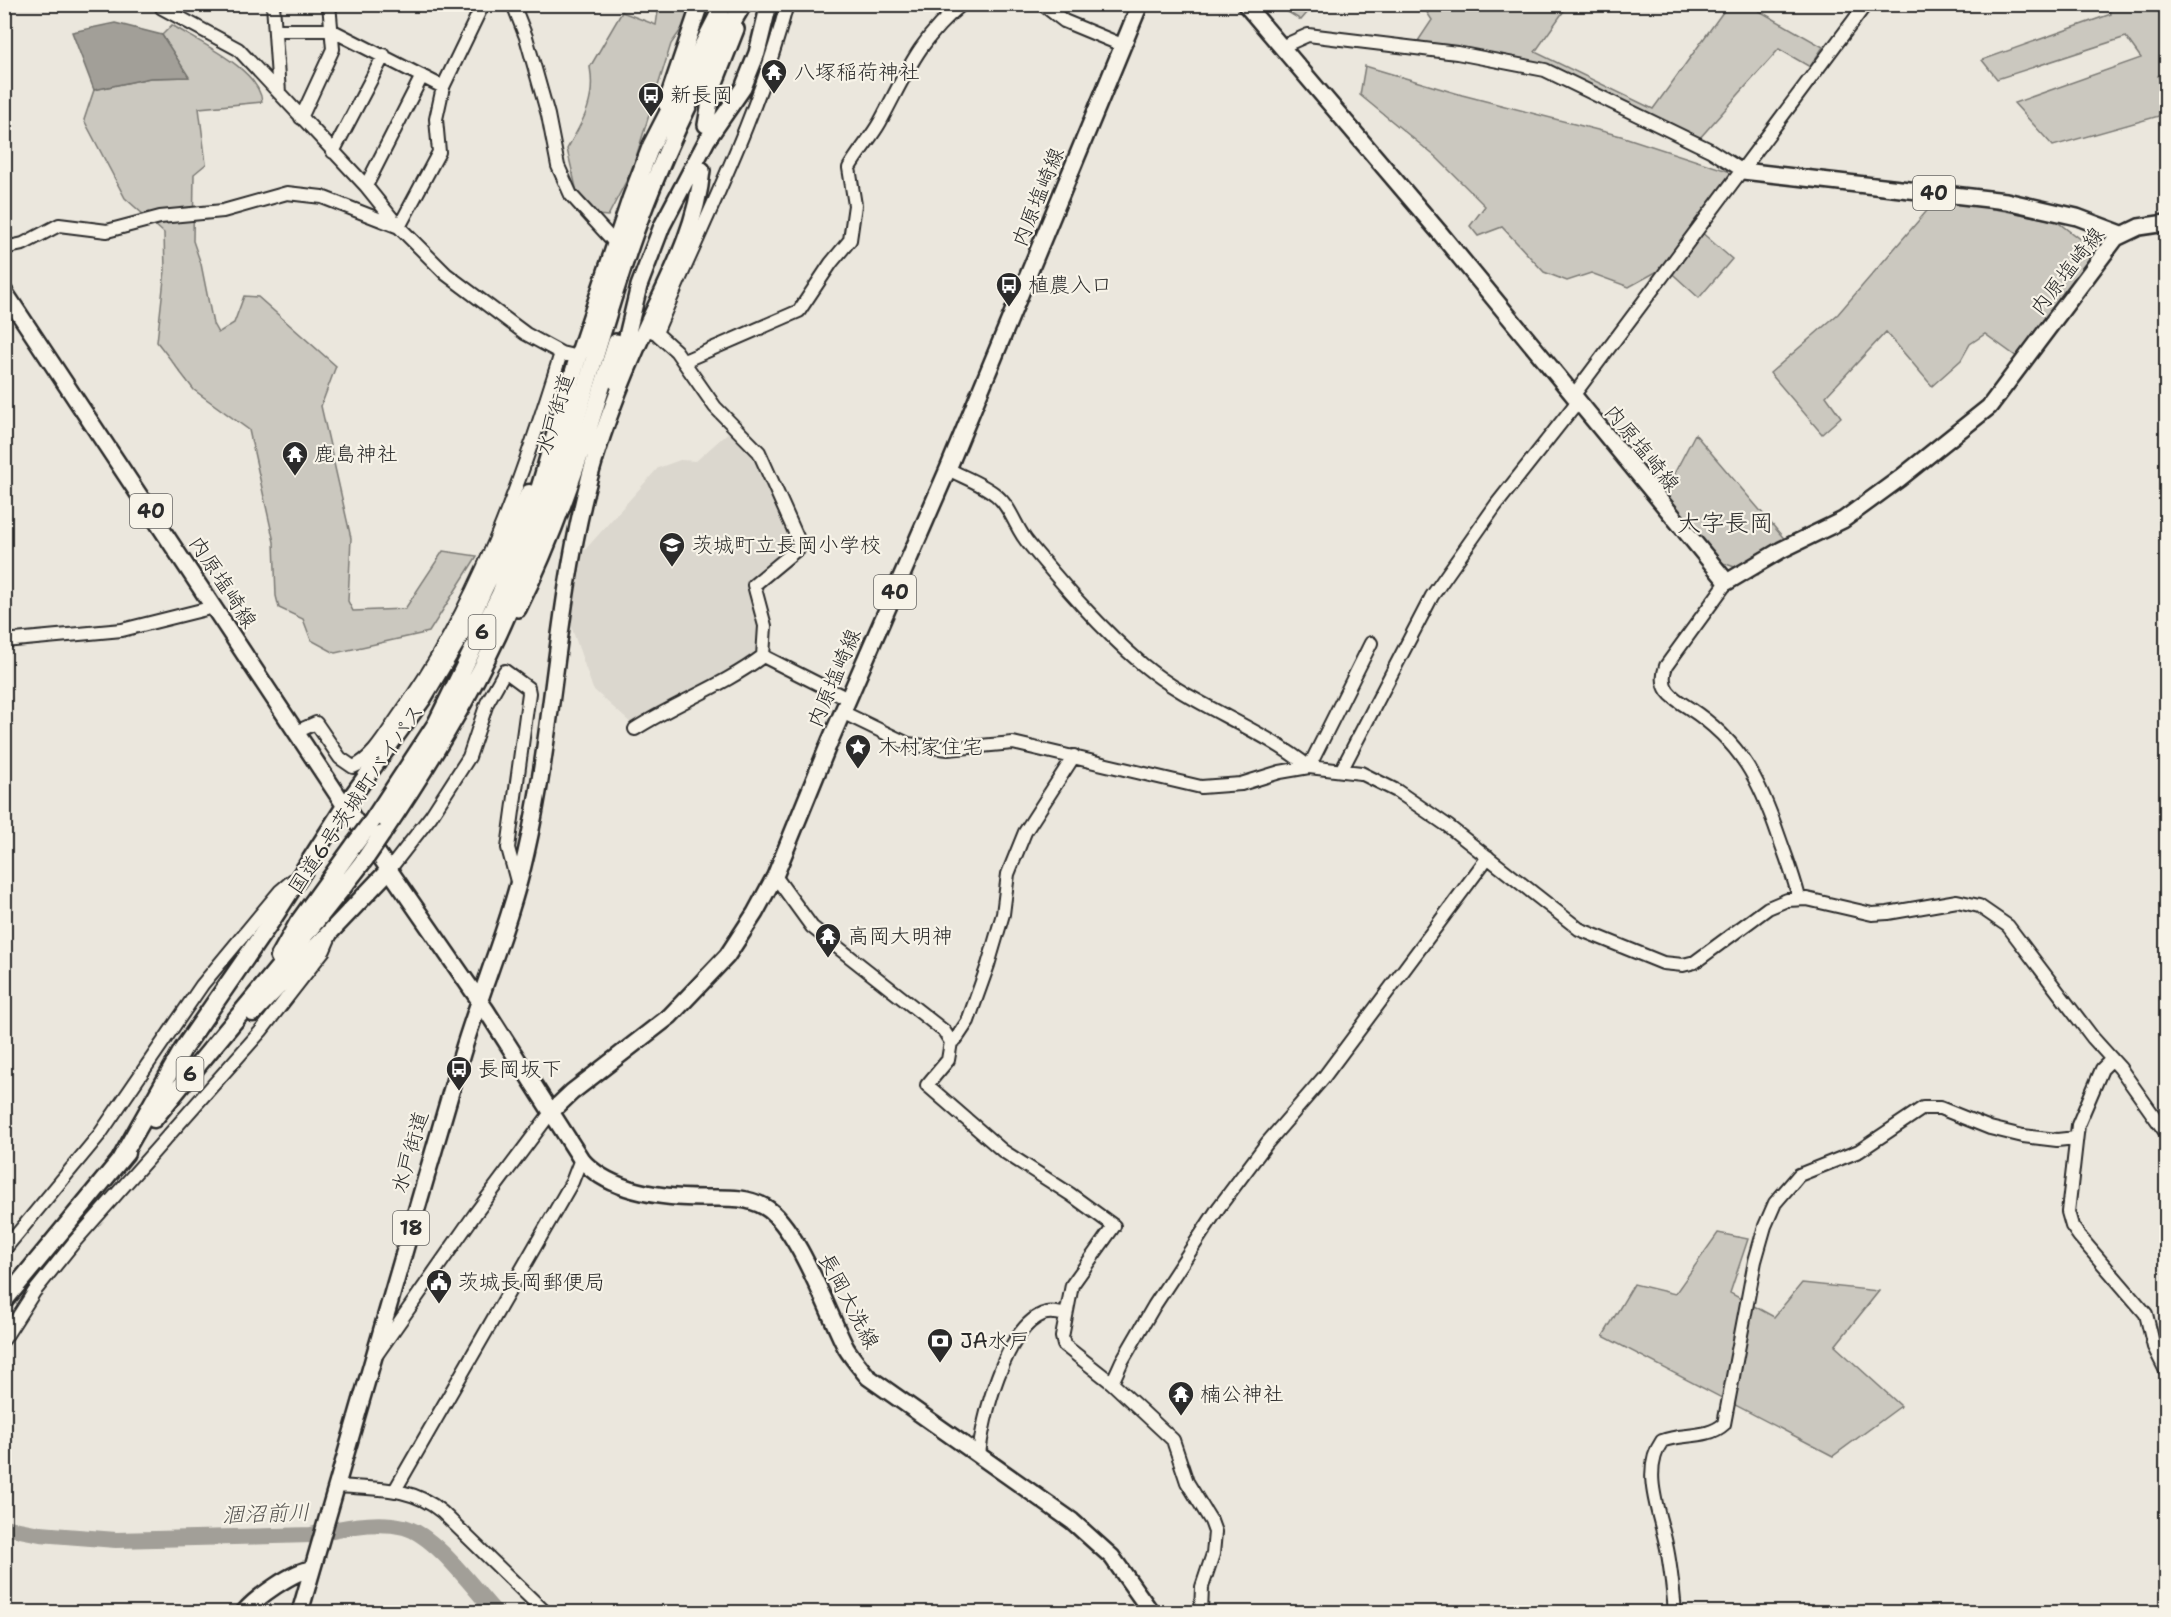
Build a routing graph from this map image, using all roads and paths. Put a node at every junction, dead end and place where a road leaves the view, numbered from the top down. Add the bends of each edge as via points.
1 (162, 4) edge
2 (273, 4) edge
3 (329, 4) edge
4 (483, 4) edge
5 (513, 4) edge
6 (700, 4) edge
7 (724, 4) edge
8 (745, 4) edge
9 (769, 4) edge
10 (787, 4) edge
11 (962, 4) edge
12 (1042, 4) edge
13 (1140, 4) edge
14 (1245, 4) edge
15 (1866, 4) edge
16 (275, 30) junction
17 (331, 30) junction
18 (1122, 45) junction
19 (1281, 47) junction
20 (384, 55) junction
21 (422, 76) junction
22 (443, 87) junction
23 (279, 93) junction
24 (301, 118) junction
25 (706, 125) dead end
26 (659, 149) junction
27 (333, 152) junction
28 (702, 170) dead end
29 (1743, 171) junction
30 (366, 186) junction
31 (2166, 222) edge
32 (399, 227) junction
33 (2122, 234) junction
34 (616, 244) junction
35 (4, 248) edge
36 (639, 286) junction
37 (4, 291) edge
38 (651, 331) junction
39 (561, 353) junction
40 (578, 357) junction
41 (684, 361) junction
42 (1575, 399) junction
43 (558, 430) junction
44 (604, 431) junction
45 (948, 469) junction
46 (1727, 582) junction
47 (214, 607) junction
48 (4, 641) edge
49 (1371, 643) dead end
50 (763, 656) junction
51 (475, 684) junction
52 (845, 705) junction
53 (635, 729) dead end
54 (296, 732) junction
55 (1074, 756) junction
56 (1309, 766) junction
57 (1342, 769) junction
58 (345, 806) junction
59 (378, 827) junction
60 (1488, 857) junction
61 (307, 868) junction
62 (389, 870) junction
63 (775, 876) junction
64 (518, 886) junction
65 (1799, 898) junction
66 (332, 929) junction
67 (260, 989) junction
68 (479, 1000) junction
69 (951, 1042) junction
70 (2112, 1059) junction
71 (552, 1111) junction
72 (2166, 1133) edge
73 (2076, 1138) junction
74 (581, 1159) junction
75 (120, 1160) junction
76 (4, 1250) edge
77 (4, 1301) edge
78 (388, 1307) junction
79 (406, 1315) junction
80 (1066, 1315) junction
81 (4, 1339) edge
82 (373, 1359) junction
83 (2166, 1371) edge
84 (1112, 1383) junction
85 (979, 1456) junction
86 (337, 1486) junction
87 (395, 1490) junction
88 (314, 1562) junction
89 (244, 1612) edge
90 (300, 1612) edge
91 (545, 1612) edge
92 (1151, 1612) edge
93 (1201, 1612) edge
94 (1674, 1612) edge

1 - 23 street via 162,8 238,49
2 - 16 street
3 - 17 street
4 - 22 street
5 - 34 street via 545,104 558,166 571,195
6 - 26 main road
7 - 26 highway, 6 via 694,59
8 - 25 main road via 718,71
8 - 26 highway, 6
9 - 36 main road via 757,53 743,88 681,185
10 - 38 street via 732,164
11 - 41 street via 927,37 879,124 849,168 855,205 850,240 799,311
12 - 18 street via 1064,21
13 - 18 main road, 内原塩崎線 / 40
14 - 19 main road, 内原塩崎線
15 - 29 street
16 - 17 street
16 - 23 street
17 - 20 street
17 - 24 street via 333,49
18 - 45 main road, 内原塩崎線 / 40
19 - 29 street via 1308,35 1456,53 1545,70 1710,150
19 - 42 main road, 内原塩崎線
20 - 21 street
20 - 27 street
21 - 22 street
21 - 30 street
22 - 32 street via 436,119 439,152
23 - 24 street
24 - 27 street
26 - 34 highway, 水戸街道 / 6
26 - 51 highway, 水戸街道 / 6 via 544,522
27 - 30 street
28 - 38 main road via 694,216
29 - 33 main road, 40 via 2006,201 2076,217
29 - 42 street
30 - 32 street
31 - 33 main road, 内原塩崎線
32 - 35 street via 322,197 287,193 223,211 160,217 107,231 59,225 23,244
32 - 39 street via 483,303
33 - 46 main road, 内原塩崎線 via 1989,407 1842,520
34 - 40 highway, 水戸街道 / 6
36 - 44 main road
36 - 51 main road via 625,313 576,472 554,528 519,607
37 - 47 main road, 内原塩崎線 / 40
38 - 41 street
38 - 44 main road
39 - 40 street
39 - 54 street via 528,461 495,544 455,627 411,700 367,759 353,767 340,758 315,723
40 - 43 highway, 水戸街道 / 6
41 - 50 street via 716,407 759,452 801,546 754,585 765,626
42 - 46 main road, 内原塩崎線
42 - 57 street via 1432,596
43 - 58 highway via 469,621 423,698
43 - 59 highway, 国道6号茨城町バイパス / 6 via 518,551 436,724
44 - 64 main road, 水戸街道 via 573,550 539,784
45 - 52 main road, 内原塩崎線 / 40
45 - 56 street via 996,495 1028,544 1086,610 1142,664 1185,694
46 - 65 street via 1666,666 1664,686 1669,695 1718,730 1752,770 1765,796
47 - 48 street via 122,630
47 - 54 main road, 内原塩崎線 / 40
49 - 56 street
50 - 52 street
50 - 53 street via 735,677 670,706
51 - 59 highway, 国道6号茨城町バイパス / 6 via 445,740
52 - 55 street via 908,744 948,749 1013,742
52 - 63 main road, 内原塩崎線 / 40
54 - 58 main road, 内原塩崎線 / 40
55 - 56 street via 1201,787 1241,784
55 - 69 street via 1025,832 1008,874 1003,915 968,1021
56 - 57 street
57 - 60 street via 1361,773 1397,791
58 - 61 highway
58 - 62 main road, 40
59 - 67 highway, 国道6号茨城町バイパス / 6, bridge via 365,859 289,958
59 - 67 highway, 国道6号茨城町バイパス / 6, bridge via 356,844 298,923
60 - 65 street via 1579,929 1672,965 1705,957 1777,902
60 - 84 street via 1324,1077 1267,1143 1219,1208 1154,1306
61 - 75 highway via 183,1049
61 - 76 street via 280,891 201,985 100,1134
62 - 64 street via 431,816 469,757 487,703 505,671 528,688 529,693 508,848
62 - 66 highway
62 - 68 main road, 40
63 - 69 street via 812,927 944,1031
63 - 71 main road, 内原塩崎線 / 40 via 742,935 696,990 645,1038
64 - 68 main road, 水戸街道
65 - 70 street via 1872,914 1957,901 1989,910 2008,926
66 - 75 highway
66 - 81 street via 324,950 261,1031 75,1241 34,1292
67 - 75 highway, 国道6号茨城町バイパス / 6
68 - 71 main road, 40
68 - 78 main road, 水戸街道 / 18
69 - 80 street via 948,1060 927,1085 931,1090 1003,1151 1114,1226 1072,1285
70 - 72 street
70 - 73 street via 2091,1091
71 - 74 main road, 長岡大洗線
71 - 79 street
73 - 83 street via 2068,1212 2072,1226 2146,1314 2154,1347
73 - 94 street via 2023,1137 1940,1108 1923,1107 1859,1151 1799,1175 1785,1191 1768,1215 1755,1261 1724,1424 1717,1430 1662,1441 1653,1458 1653,1487 1670,1565
74 - 85 main road, 長岡大洗線 via 597,1175 628,1188 695,1198 742,1199 767,1207 787,1228 847,1350 868,1377
74 - 87 street via 572,1182
75 - 77 highway, 国道6号茨城町バイパス / 6
78 - 79 street
78 - 82 main road, 水戸街道 / 18
79 - 82 street
80 - 84 street via 1064,1345
80 - 85 street via 1040,1315 1010,1347 987,1414
82 - 86 main road, 水戸街道 / 18
84 - 93 street via 1173,1440 1187,1482 1211,1521 1215,1541 1202,1587
85 - 92 main road, 長岡大洗線 via 1095,1540
86 - 87 street
86 - 88 main road, 水戸街道 / 18
87 - 91 street via 432,1503
88 - 89 main road
88 - 90 main road, 水戸街道

